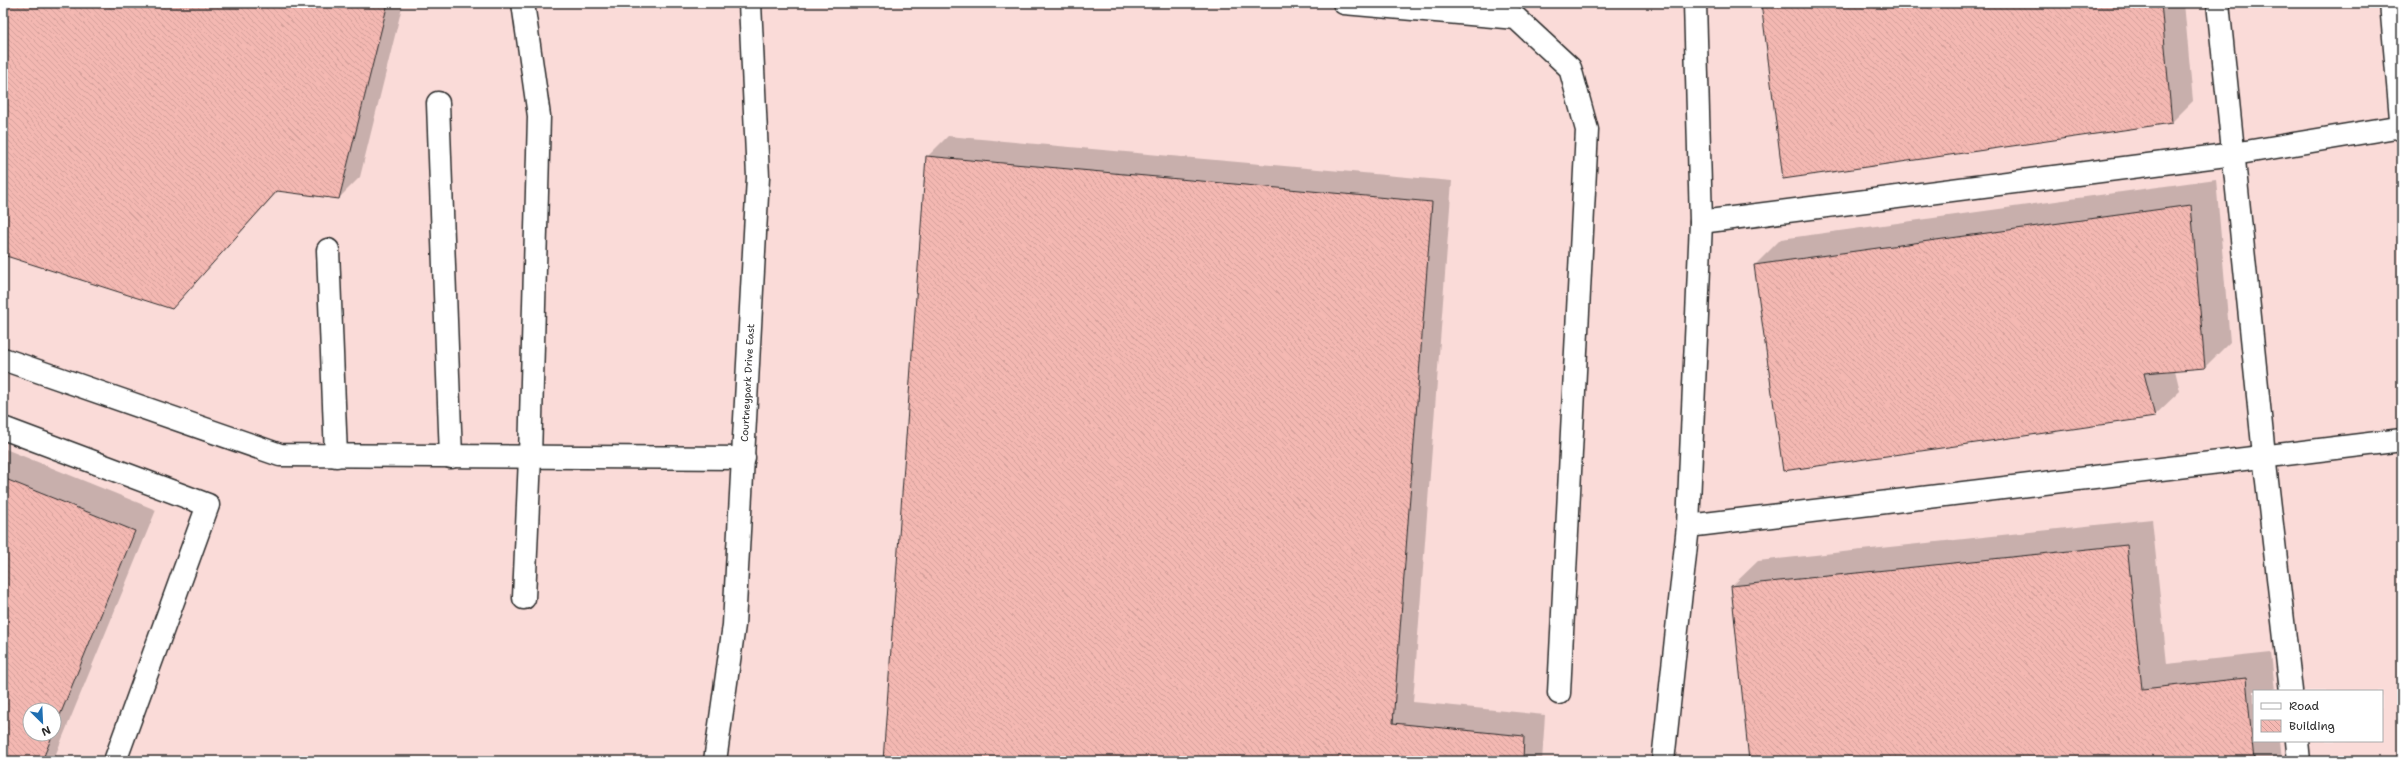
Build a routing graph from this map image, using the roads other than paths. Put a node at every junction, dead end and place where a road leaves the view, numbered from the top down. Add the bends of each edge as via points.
1 (523, 3) edge
2 (750, 3) edge
3 (1344, 3) edge
4 (1695, 3) edge
5 (2218, 3) edge
6 (2391, 3) edge
7 (438, 103) dead end
8 (2402, 126) edge
9 (2402, 130) edge
10 (2234, 154) junction
11 (1701, 222) junction
12 (328, 250) dead end
13 (3, 359) edge
14 (3, 428) edge
15 (2402, 440) edge
16 (2264, 455) junction
17 (336, 456) junction
18 (451, 457) junction
19 (530, 457) junction
20 (744, 458) junction
21 (1688, 526) junction
22 (524, 598) dead end
23 (2291, 690) edge
24 (1559, 693) dead end
25 (2297, 742) edge
26 (115, 761) edge
27 (715, 761) edge
28 (1663, 761) edge
29 (2299, 761) edge

1 - 19 main road via 539,116
2 - 20 main road, Courtneypark Drive East via 758,177
3 - 24 main road via 1516,18 1570,68 1587,130
4 - 11 main road
5 - 10 main road
6 - 8 main road
7 - 18 main road
8 - 9 main road
8 - 10 main road
10 - 11 main road
10 - 16 main road
11 - 21 main road
12 - 17 main road
13 - 17 main road via 280,455
14 - 26 main road via 208,505
15 - 16 main road
16 - 21 main road
16 - 23 main road
17 - 18 main road
18 - 19 main road
19 - 20 main road
19 - 22 main road
20 - 27 main road, Courtneypark Drive East via 734,625
21 - 28 main road
25 - 29 main road

